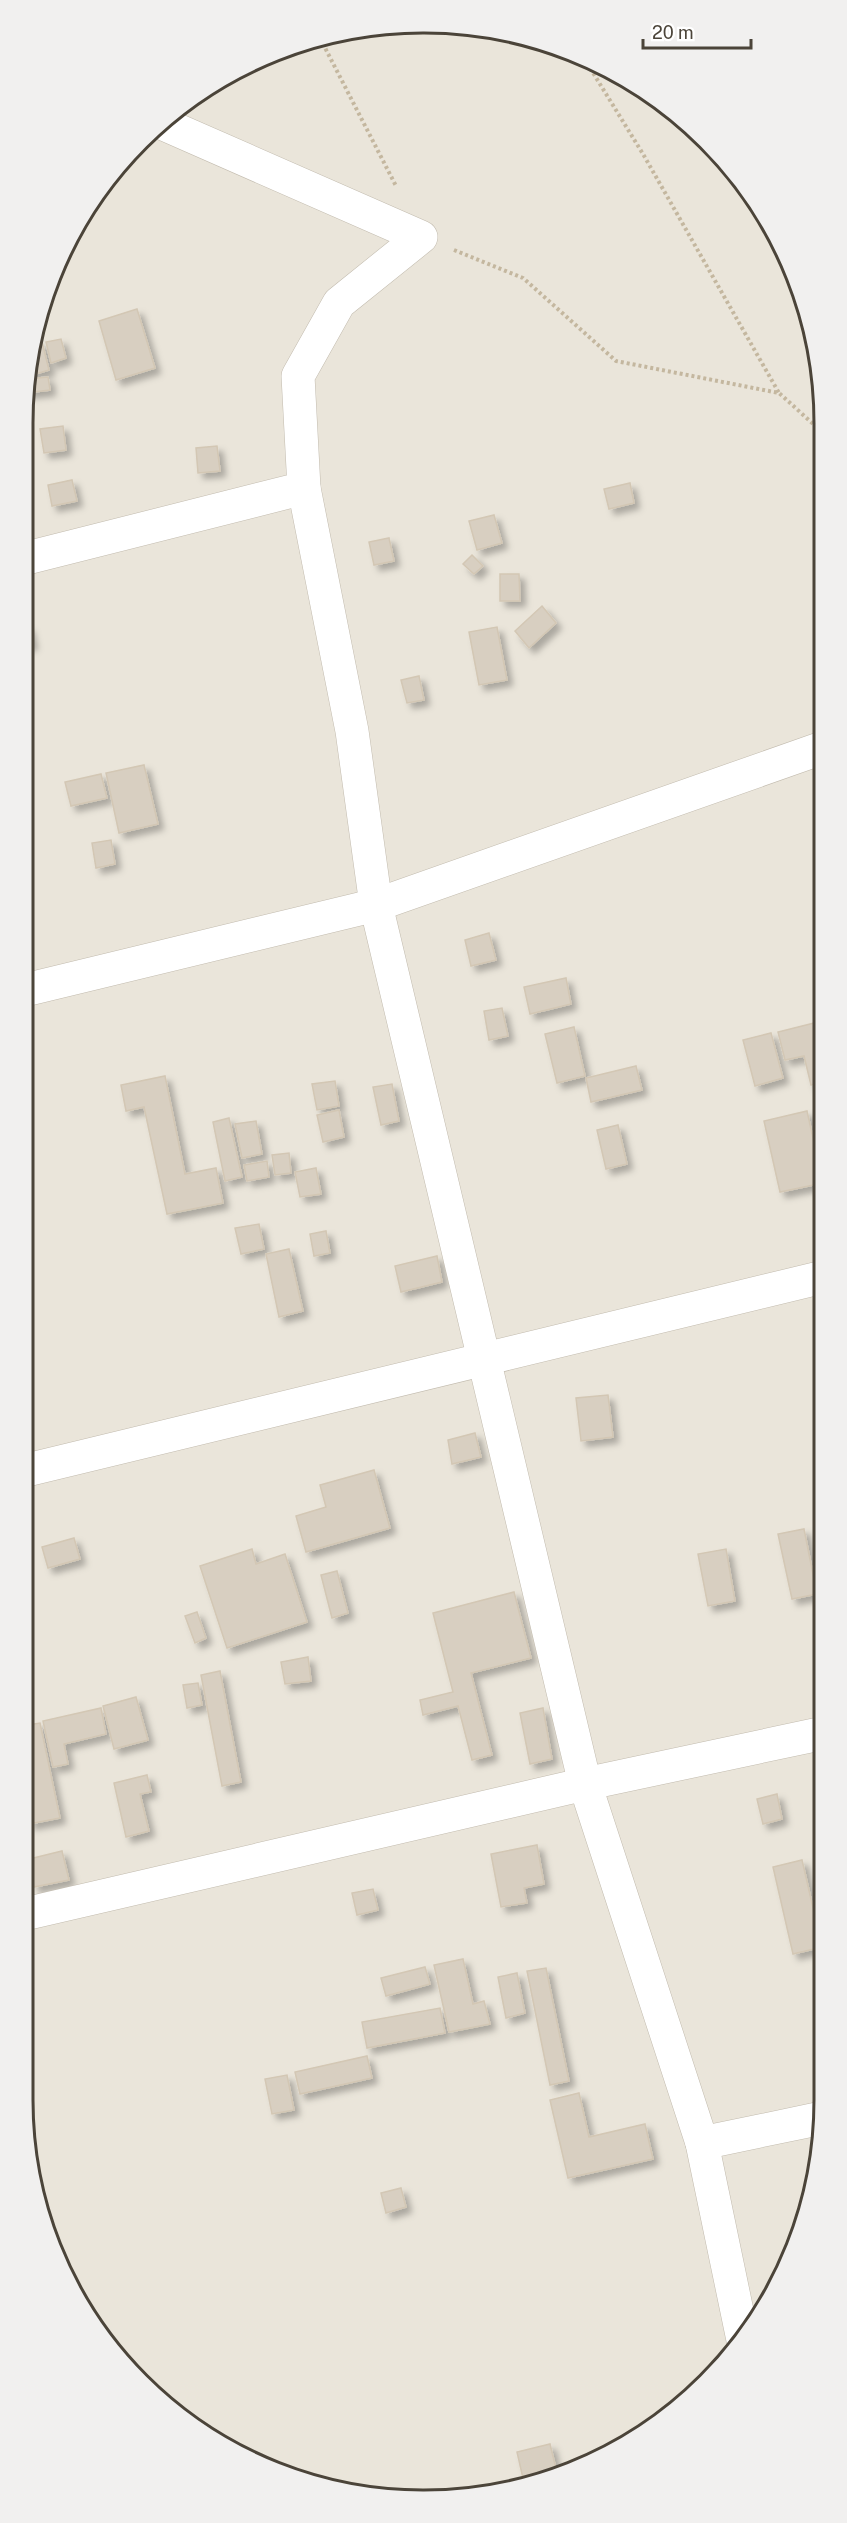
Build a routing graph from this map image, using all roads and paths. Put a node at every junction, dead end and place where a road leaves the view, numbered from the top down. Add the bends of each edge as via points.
1 (324, 46) edge
2 (592, 71) edge
3 (170, 127) edge
4 (422, 237) junction
5 (779, 393) junction
6 (814, 425) edge
7 (304, 488) junction
8 (33, 556) edge
9 (814, 751) edge
10 (376, 905) junction
11 (33, 988) edge
12 (814, 1279) edge
13 (485, 1359) junction
14 (33, 1469) edge
15 (814, 1735) edge
16 (585, 1784) junction
17 (33, 1912) edge
18 (813, 2120) edge
19 (702, 2143) junction
20 (740, 2327) edge

1 - 4 path
2 - 5 path
3 - 4 street
4 - 5 path via 523,278 616,361
4 - 7 street via 339,303 298,376
5 - 6 path
7 - 8 street
7 - 10 street via 352,731
9 - 10 street
10 - 11 street
10 - 13 street
12 - 13 street
13 - 14 street
13 - 16 street
15 - 16 street
16 - 17 street
16 - 19 street
18 - 19 street
19 - 20 street

